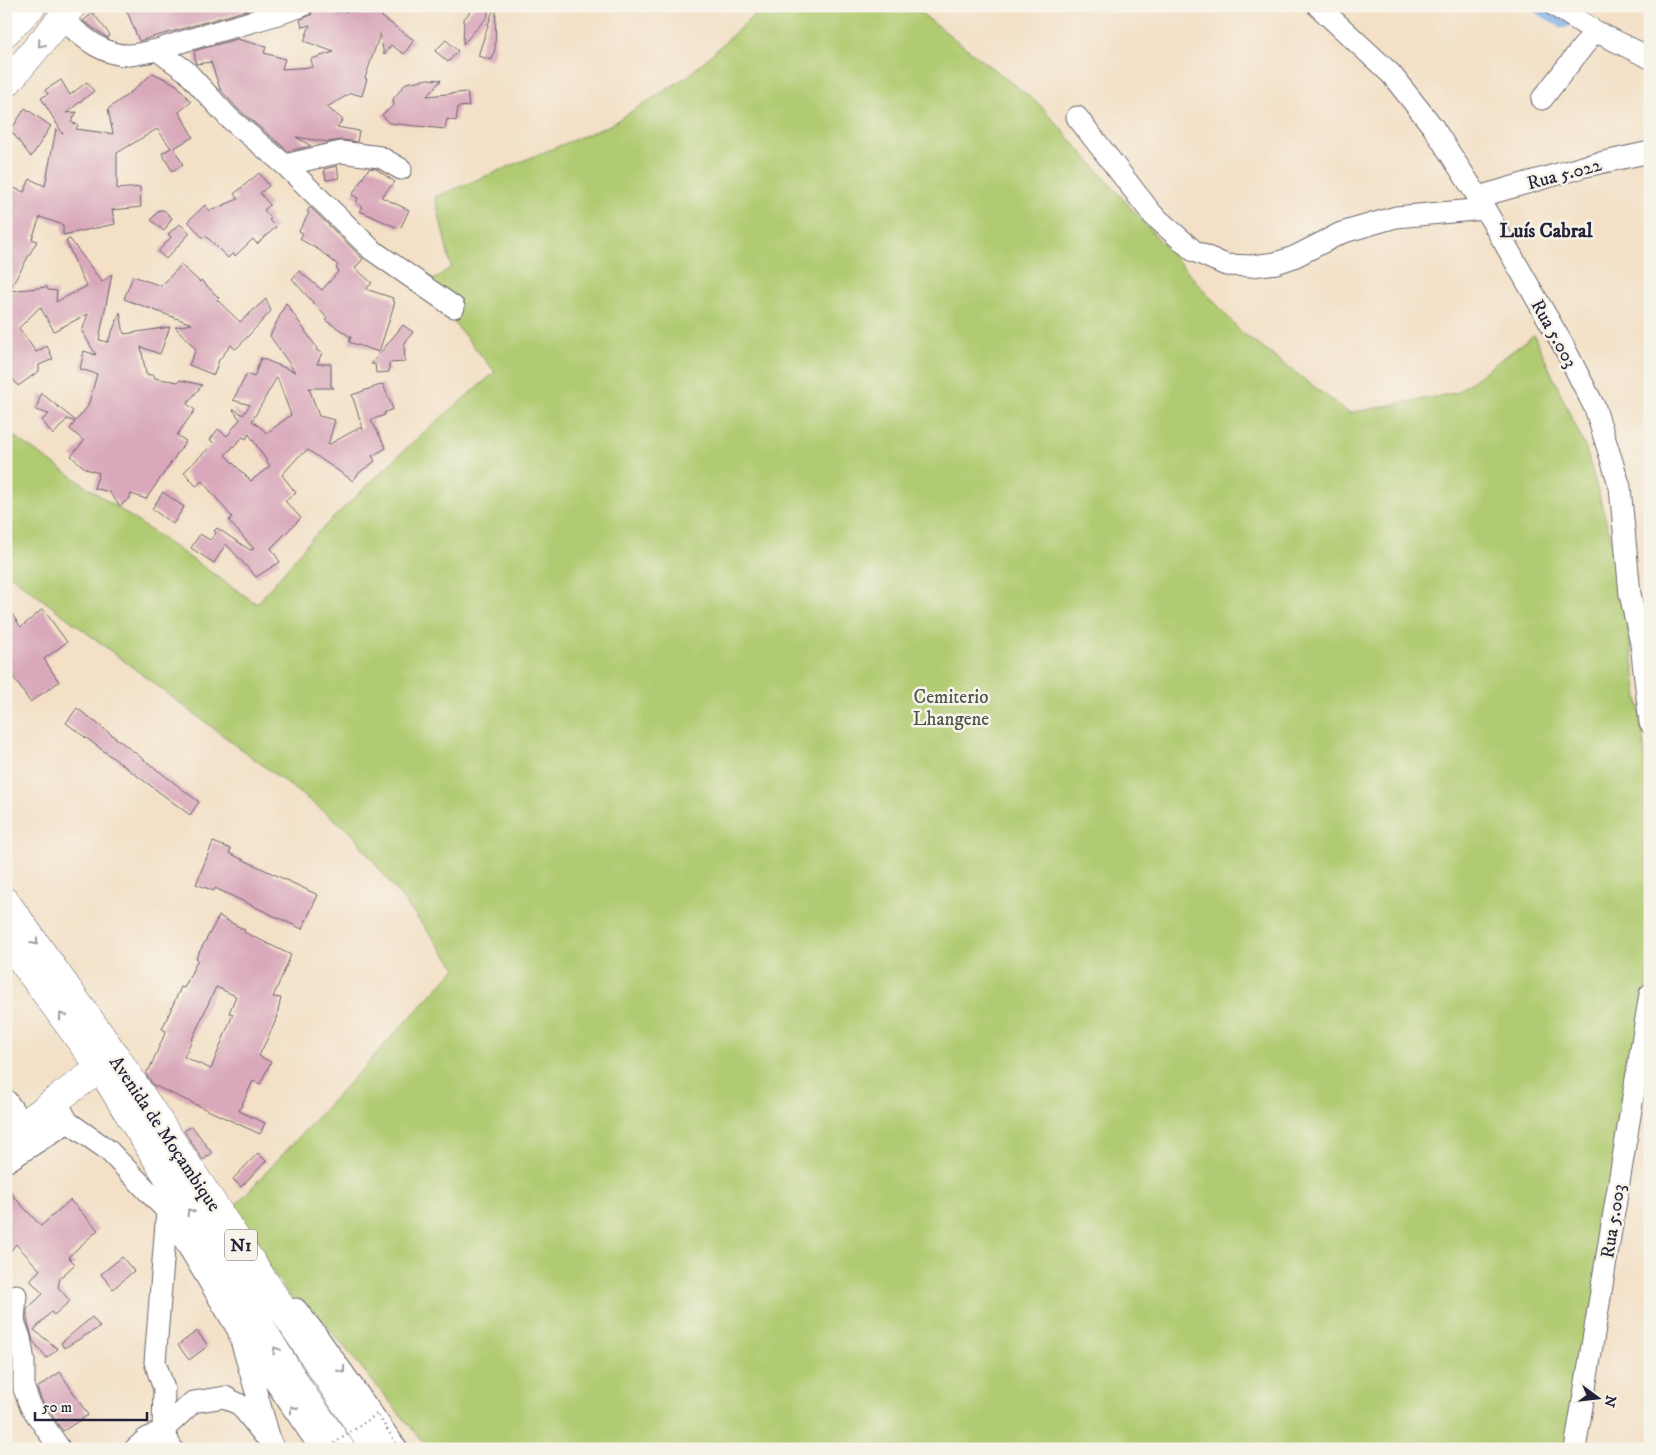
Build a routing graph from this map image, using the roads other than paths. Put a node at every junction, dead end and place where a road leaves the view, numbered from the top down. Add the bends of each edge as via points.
1 (32, 6) edge
2 (302, 6) edge
3 (1318, 6) edge
4 (1555, 6) edge
5 (67, 13) edge
6 (1595, 30) junction
7 (6, 32) edge
8 (157, 50) junction
9 (1650, 58) edge
10 (6, 84) edge
11 (1542, 99) dead end
12 (1076, 117) dead end
13 (1650, 152) edge
14 (285, 165) junction
15 (401, 169) dead end
16 (1481, 203) junction
17 (454, 307) dead end
18 (1650, 723) edge
19 (6, 902) edge
20 (6, 939) edge
21 (1650, 994) edge
22 (104, 1056) junction
23 (62, 1111) junction
24 (9, 1120) edge
25 (6, 1162) edge
26 (166, 1211) junction
27 (264, 1281) junction
28 (16, 1295) dead end
29 (246, 1322) junction
30 (167, 1440) edge
31 (273, 1446) edge
32 (60, 1449) edge
33 (135, 1449) edge
34 (321, 1449) edge
35 (341, 1449) edge
36 (374, 1449) edge
37 (398, 1449) edge
38 (1575, 1449) edge

1 - 7 main road
2 - 8 street
3 - 16 street, Rua 5.003 via 1391,74 1433,128
4 - 6 street
5 - 8 street via 91,44 109,52 129,55
5 -> 10 main road
6 - 9 street
6 - 11 street
8 - 14 street via 186,71 229,118
12 - 16 street, Rua 5.022 via 1153,215 1194,251 1226,265 1276,263 1294,258 1341,233 1396,217
13 - 16 street, Rua 5.022 via 1586,166
14 - 15 street via 342,152 380,157
14 - 17 street via 372,250
16 - 18 street, Rua 5.003 via 1567,353 1595,408 1607,444 1620,487 1630,594
19 -> 22 main road, N1
22 -> 20 main road, N1
21 - 38 street, Rua 5.003
22 - 23 main road
22 - 24 main road
22 - 27 main road, Avenida de Moçambique / N1
29 -> 22 main road, Avenida de Moçambique / N1
23 - 24 main road
23 - 25 street
23 - 26 street via 108,1150
26 - 29 street
26 - 30 street via 155,1362 164,1389
27 - 36 main road, Avenida de Moçambique / N1
27 -> 37 street via 285,1296 315,1333
28 - 32 street via 14,1321 23,1356 24,1389 30,1405
29 - 31 street
34 -> 29 street
35 -> 29 main road, Avenida de Moçambique / N1
30 - 31 street via 192,1402 225,1397 240,1405
30 - 33 street via 146,1439

